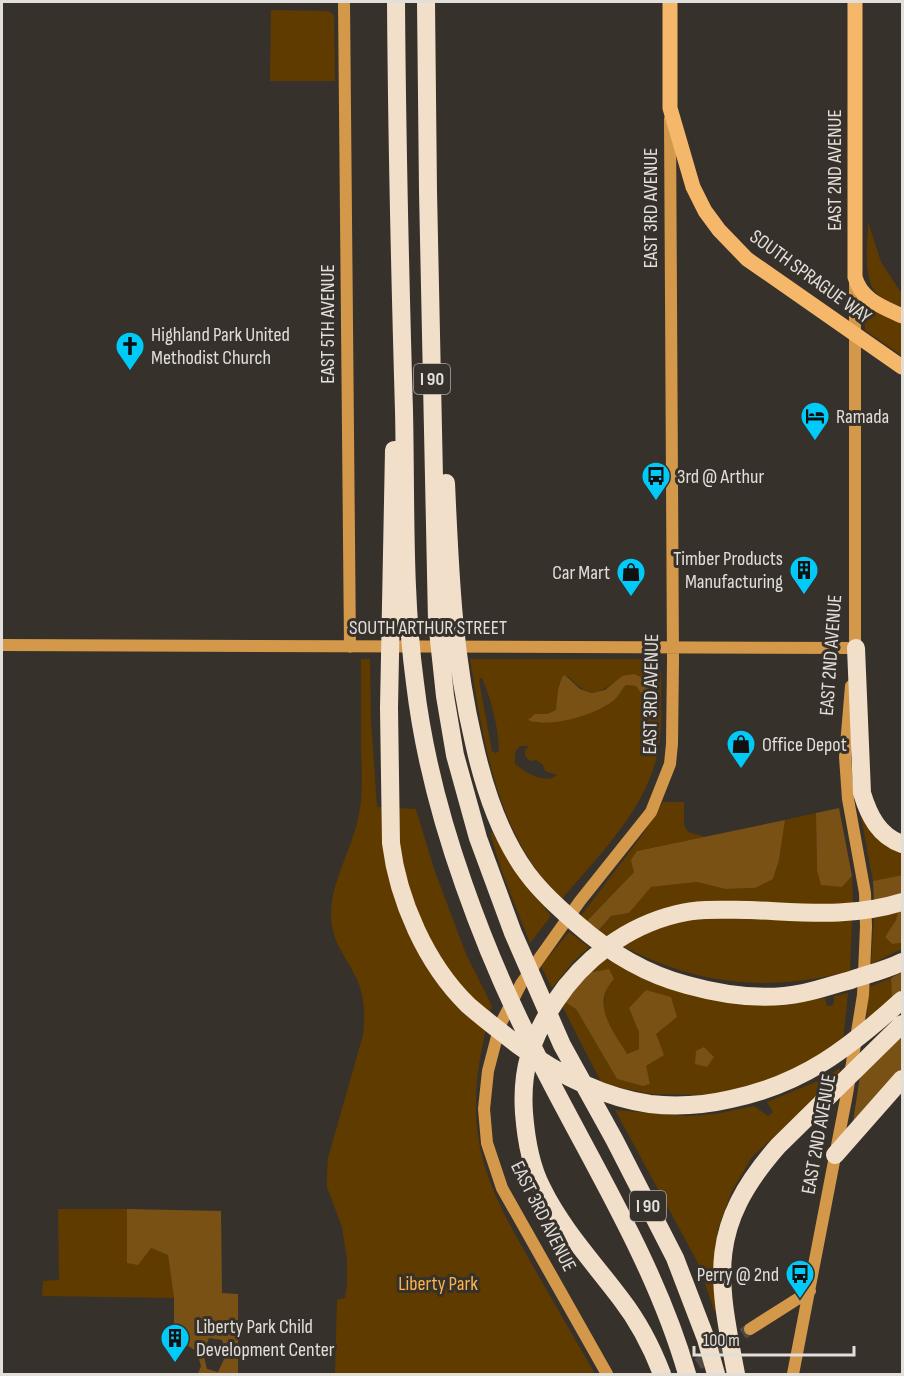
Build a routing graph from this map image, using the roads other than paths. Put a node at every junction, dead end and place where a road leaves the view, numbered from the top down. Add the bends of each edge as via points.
1 (344, 2) edge
2 (396, 2) edge
3 (426, 2) edge
4 (670, 2) edge
5 (855, 2) edge
6 (670, 108) junction
7 (428, 191) junction
8 (398, 196) junction
9 (855, 278) junction
10 (903, 316) edge
11 (903, 367) edge
12 (2, 645) edge
13 (350, 647) junction
14 (673, 648) junction
15 (856, 648) junction
16 (903, 844) edge
17 (896, 904) edge
18 (901, 963) edge
19 (896, 1018) edge
20 (903, 1079) edge
21 (836, 1155) junction
22 (810, 1291) junction
23 (750, 1329) tunnel mouth
24 (607, 1374) edge
25 (662, 1374) edge
26 (687, 1374) edge
27 (716, 1374) edge
28 (736, 1374) edge
29 (793, 1374) edge

1 - 13 main road, EAST 5TH AVENUE
2 - 8 highway, I 90
3 - 7 highway, I 90
4 - 6 main road, EAST 3RD AVENUE
5 - 9 main road, EAST 2ND AVENUE
6 - 11 main road, SOUTH SPRAGUE WAY via 693,187 719,230 747,259
6 - 14 main road, EAST 3RD AVENUE
7 - 18 highway via 454,628 480,772 499,823 526,872 556,906 616,955 646,972 706,990 788,996
7 - 27 highway, I 90 via 437,621 444,696 455,755 513,933 562,1045 675,1258
8 - 19 highway via 389,696 391,843 399,887 420,936 467,1003 540,1060 572,1078 650,1104 714,1102 799,1078
8 - 26 highway, I 90 via 409,615 415,686 429,760 452,848 498,970 647,1271
9 - 10 main road, SOUTH SPRAGUE WAY via 871,301
9 - 15 main road, EAST 2ND AVENUE
12 - 13 main road, SOUTH ARTHUR STREET
13 - 14 main road, SOUTH ARTHUR STREET
14 - 15 main road, SOUTH ARTHUR STREET
14 - 24 main road, EAST 3RD AVENUE via 670,764 655,804 521,984 500,1025 488,1071 484,1108 488,1143 502,1188
15 - 16 highway via 862,793 874,824
15 - 21 main road, EAST 2ND AVENUE via 844,757 865,893 866,956 862,1006
17 - 25 highway via 860,913 679,913 635,929 595,957 573,978 548,1013 528,1056 524,1081 525,1127 534,1169 568,1229 628,1310
19 - 28 highway via 773,1152 740,1200 722,1256 722,1298
20 - 21 highway
21 - 22 main road, EAST 2ND AVENUE
22 - 23 main road
22 - 29 main road, EAST 2ND AVENUE

